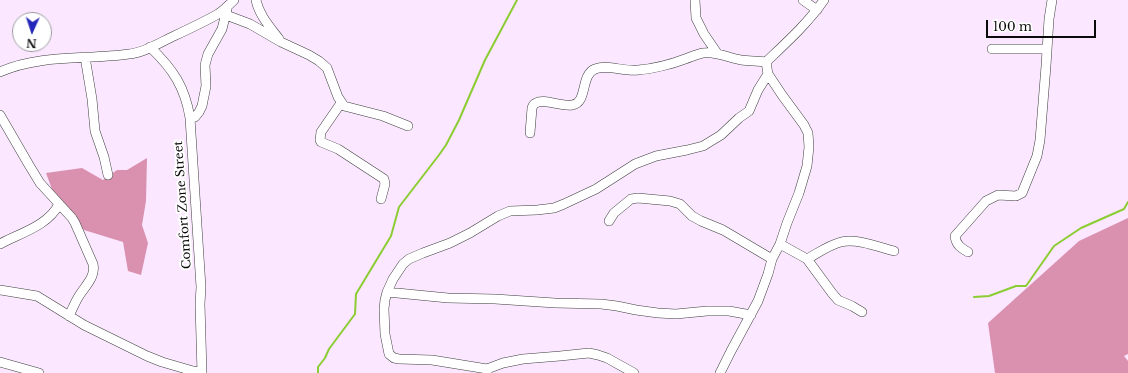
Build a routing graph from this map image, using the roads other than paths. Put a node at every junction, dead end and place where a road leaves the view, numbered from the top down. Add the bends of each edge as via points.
1 (256, 0) edge
2 (695, 0) edge
3 (803, 0) edge
4 (824, 0) edge
5 (1052, 0) edge
6 (231, 3) edge
7 (817, 10) junction
8 (226, 16) junction
9 (280, 42) junction
10 (150, 47) junction
11 (1047, 48) junction
12 (992, 49) dead end
13 (717, 53) junction
14 (85, 57) junction
15 (766, 63) junction
16 (0, 72) edge
17 (768, 74) junction
18 (341, 102) junction
19 (0, 115) edge
20 (190, 118) junction
21 (408, 126) dead end
22 (530, 133) dead end
23 (108, 175) dead end
24 (381, 199) dead end
25 (59, 204) junction
26 (609, 221) dead end
27 (0, 244) edge
28 (780, 244) junction
29 (894, 251) dead end
30 (968, 252) dead end
31 (772, 259) junction
32 (807, 259) junction
33 (0, 290) edge
34 (386, 292) junction
35 (862, 312) dead end
36 (751, 315) junction
37 (69, 316) junction
38 (0, 362) edge
39 (487, 371) edge
40 (197, 372) edge
41 (39, 373) edge
42 (634, 373) edge
43 (720, 373) edge

1 - 9 street
2 - 13 street via 696,18
3 - 7 street
4 - 7 street
5 - 11 street
6 - 8 street
6 - 10 street via 217,14
7 - 15 street
8 - 9 street via 250,24
8 - 20 street via 208,54 202,106 195,117
9 - 18 street via 309,55 327,68
10 - 14 street via 131,54
10 - 20 street, Comfort Zone Street via 178,79
11 - 12 street
11 - 30 street via 1040,140 1022,193 1016,196 998,196 986,201 955,236 955,242
13 - 15 street via 740,60
13 - 22 street via 703,53 637,71 594,69 587,76 579,102 573,105 536,102 532,108
14 - 16 street via 21,64
14 - 23 street via 95,132
15 - 17 street
17 - 28 street via 804,125 808,133 809,147 807,166 799,193
17 - 34 street via 749,110 712,141 703,146 656,156 635,164 596,189 554,208 510,211 498,216 470,234 408,259
18 - 21 street via 348,108 377,114
18 - 24 street via 321,132 320,140 384,179
19 - 25 street via 40,183
20 - 40 street, Comfort Zone Street via 201,287
25 - 27 street via 42,223
25 - 37 street via 75,223 94,267 90,281
26 - 31 street via 614,213 631,199 670,201 680,204 692,216 723,230
28 - 31 street
28 - 32 street
29 - 32 street via 852,241 841,242
31 - 36 street
32 - 35 street via 838,300
33 - 37 street via 37,296
34 - 36 street via 448,298 601,304 676,314 729,311
34 - 39 street via 385,334 390,356 432,360
36 - 43 street
37 - 40 street via 146,356
38 - 41 street
39 - 42 street via 503,363 523,359 588,353 607,358

